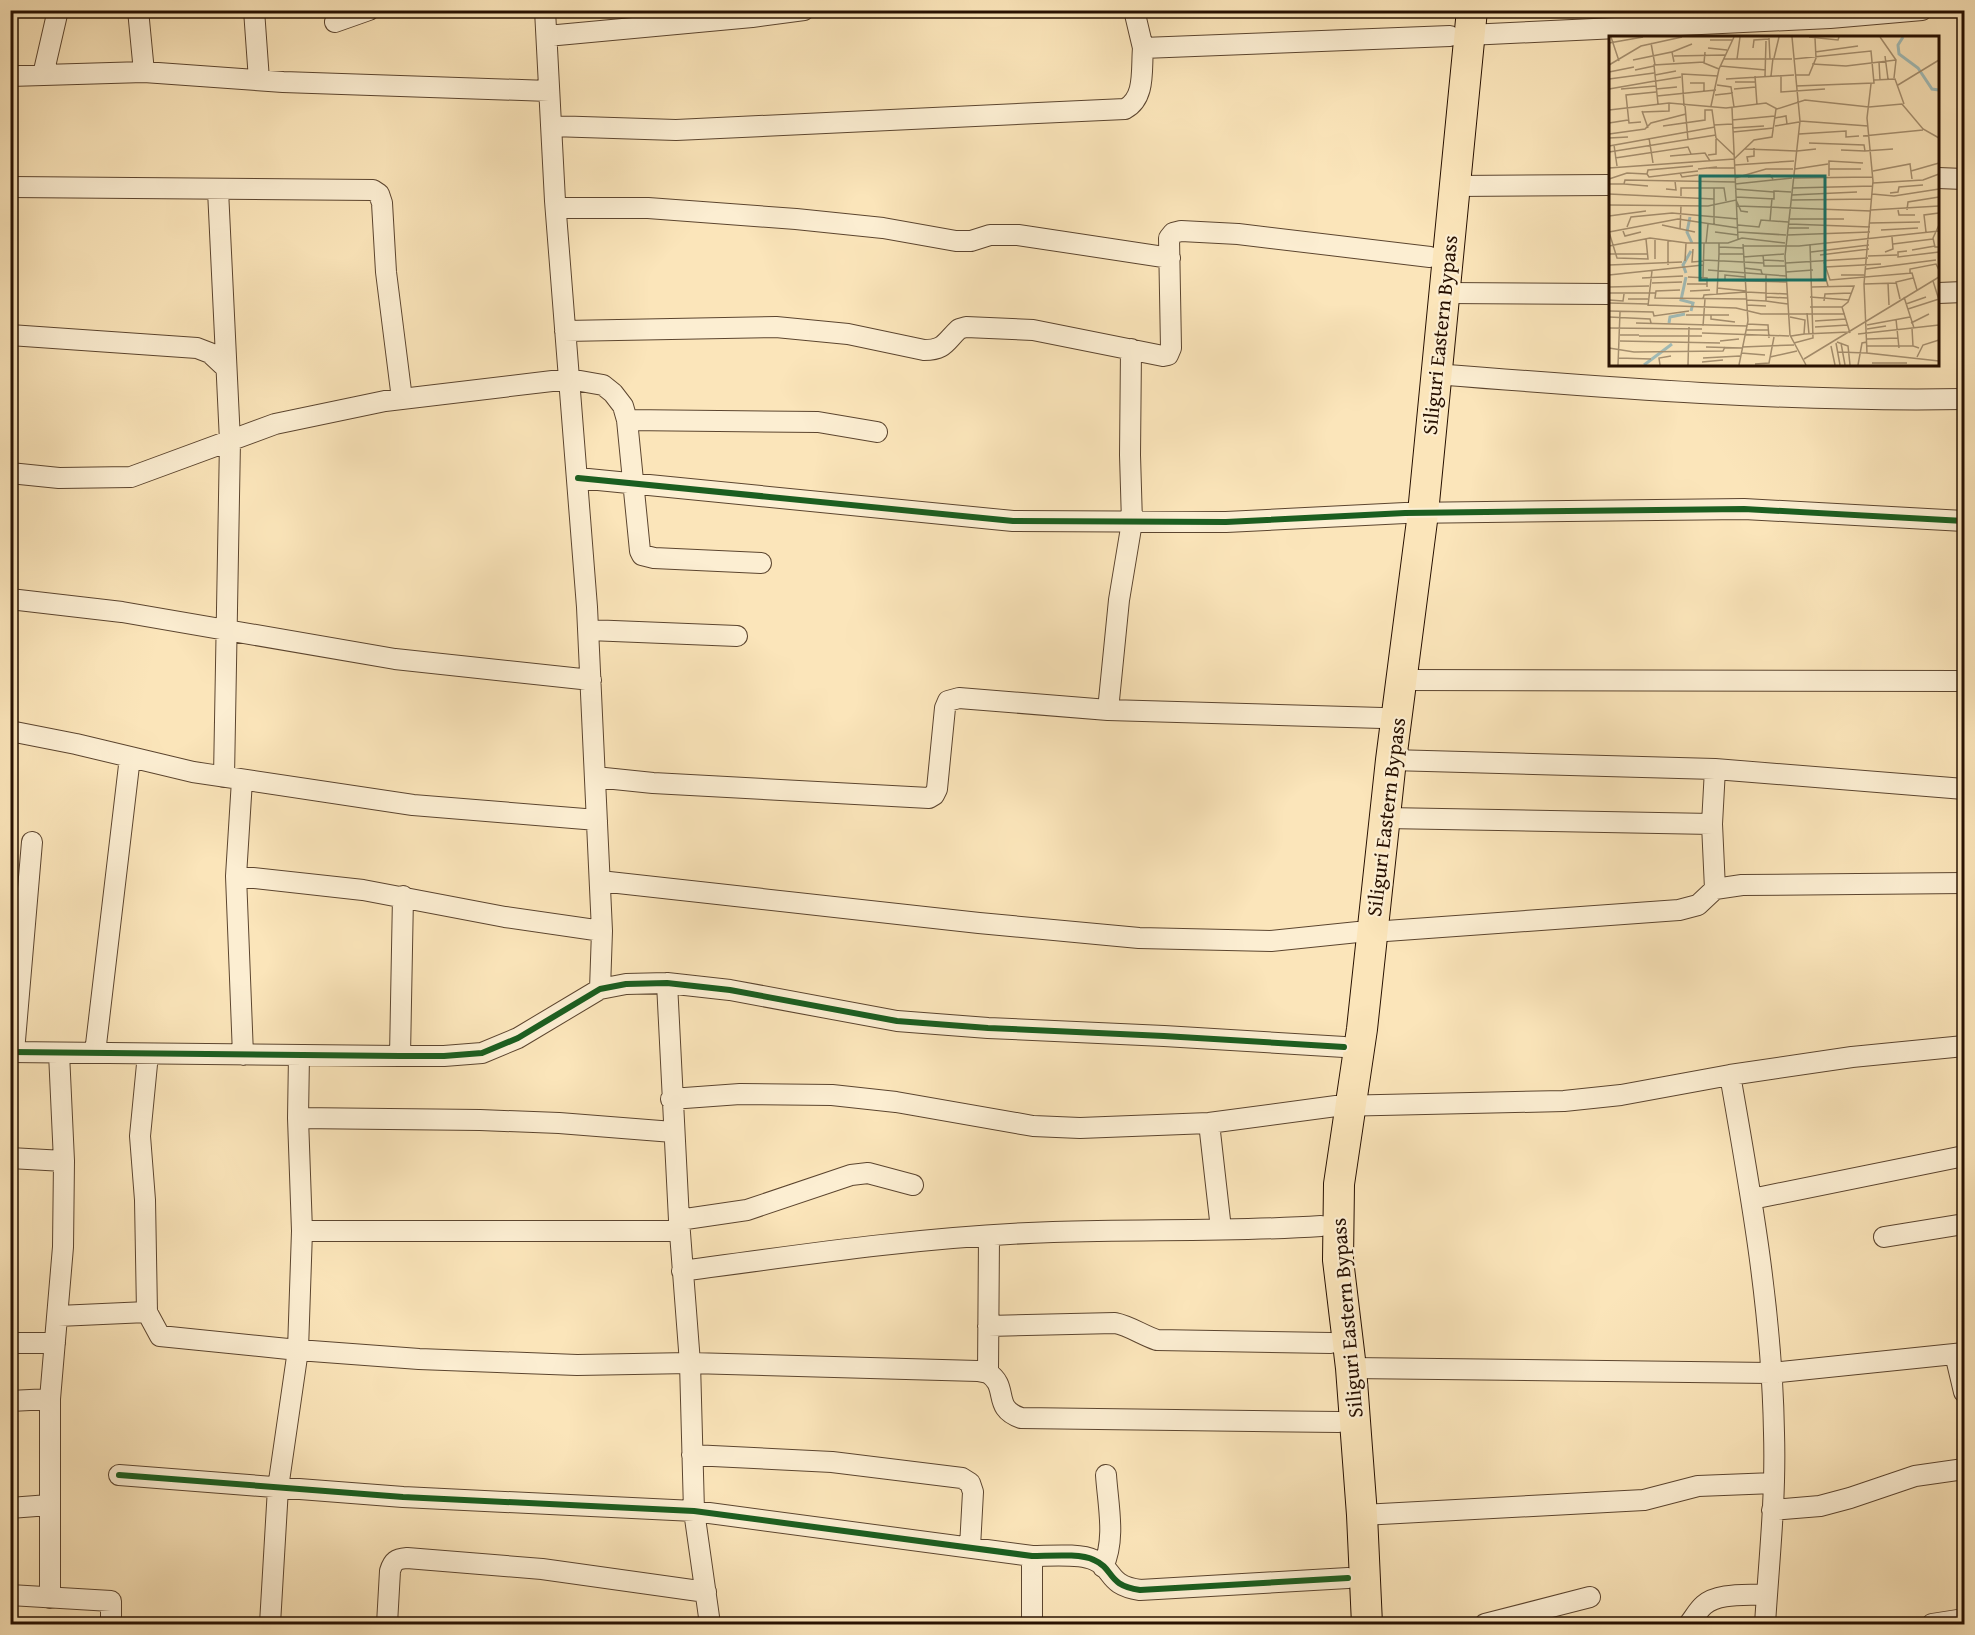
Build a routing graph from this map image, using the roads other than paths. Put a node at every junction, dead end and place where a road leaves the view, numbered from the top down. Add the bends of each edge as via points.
1 (58, 10) edge
2 (138, 10) edge
3 (254, 10) edge
4 (369, 10) edge
5 (545, 10) edge
6 (804, 10) edge
7 (1134, 10) edge
8 (1922, 10) edge
9 (751, 14) edge
10 (335, 22) dead end
11 (1461, 23) edge
12 (547, 36) junction
13 (1143, 48) junction
14 (144, 72) junction
15 (43, 75) junction
16 (10, 76) edge
17 (259, 80) junction
18 (549, 91) junction
19 (551, 126) junction
20 (1939, 178) edge
21 (1965, 179) edge
22 (1609, 185) edge
23 (1454, 186) junction
24 (10, 187) edge
25 (218, 190) junction
26 (556, 208) junction
27 (1430, 257) junction
28 (1170, 258) junction
29 (1965, 292) edge
30 (1445, 293) junction
31 (1939, 293) edge
32 (1609, 294) edge
33 (566, 331) junction
34 (10, 336) edge
35 (1131, 349) junction
36 (226, 368) junction
37 (1436, 374) junction
38 (569, 379) junction
39 (402, 399) junction
40 (1965, 399) edge
41 (627, 420) junction
42 (877, 432) dead end
43 (230, 441) junction
44 (10, 473) edge
45 (578, 478) junction
46 (632, 484) junction
47 (1414, 513) junction
48 (1965, 521) edge
49 (1132, 522) junction
50 (761, 563) dead end
51 (10, 599) edge
52 (227, 630) junction
53 (589, 630) junction
54 (737, 636) dead end
55 (591, 680) junction
56 (1403, 680) junction
57 (1965, 681) edge
58 (1108, 710) junction
59 (1382, 718) junction
60 (10, 731) edge
61 (130, 757) junction
62 (1391, 760) junction
63 (1715, 769) junction
64 (595, 777) junction
65 (233, 778) junction
66 (1965, 789) edge
67 (1386, 818) junction
68 (597, 820) junction
69 (1712, 824) junction
70 (32, 842) dead end
71 (236, 876) junction
72 (600, 881) junction
73 (1965, 883) edge
74 (1715, 889) junction
75 (403, 896) junction
76 (602, 931) junction
77 (1365, 932) junction
78 (667, 983) junction
79 (600, 989) junction
80 (1965, 1046) edge
81 (1344, 1047) junction
82 (12, 1052) edge
83 (59, 1053) junction
84 (95, 1053) junction
85 (148, 1054) junction
86 (243, 1055) junction
87 (299, 1055) junction
88 (400, 1056) junction
89 (1730, 1075) junction
90 (671, 1099) junction
91 (1344, 1106) junction
92 (298, 1118) junction
93 (1209, 1124) junction
94 (674, 1132) junction
95 (1965, 1156) edge
96 (10, 1158) edge
97 (64, 1161) junction
98 (913, 1185) dead end
99 (1752, 1199) junction
100 (1965, 1224) edge
101 (679, 1226) junction
102 (1321, 1226) junction
103 (1221, 1229) junction
104 (302, 1231) junction
105 (989, 1236) junction
106 (1884, 1237) dead end
107 (682, 1271) junction
108 (147, 1312) junction
109 (58, 1316) junction
110 (988, 1326) junction
111 (10, 1343) edge
112 (55, 1343) junction
113 (1331, 1343) junction
114 (298, 1350) junction
115 (1960, 1354) edge
116 (690, 1363) junction
117 (1351, 1368) junction
118 (1771, 1372) junction
119 (988, 1373) junction
120 (1965, 1392) edge
121 (50, 1399) junction
122 (10, 1401) edge
123 (1339, 1422) junction
124 (692, 1455) junction
125 (1965, 1469) edge
126 (119, 1475) dead end
127 (1106, 1475) dead end
128 (1773, 1484) junction
129 (278, 1488) junction
130 (49, 1505) junction
131 (10, 1508) edge
132 (1772, 1510) junction
133 (694, 1511) junction
134 (1362, 1515) junction
135 (970, 1547) junction
136 (1032, 1556) junction
137 (1103, 1567) junction
138 (1348, 1578) junction
139 (706, 1592) junction
140 (1767, 1594) junction
141 (10, 1595) edge
142 (1590, 1597) dead end
143 (50, 1598) junction
144 (1965, 1619) edge
145 (111, 1624) edge
146 (270, 1624) edge
147 (387, 1624) edge
148 (710, 1624) edge
149 (1032, 1624) edge
150 (1351, 1624) edge
151 (1367, 1624) edge
152 (1485, 1624) edge
153 (1689, 1624) edge
154 (1765, 1624) edge
155 (1932, 1624) edge

1 - 15 street
2 - 14 street
3 - 17 street
4 - 10 street
5 - 12 street
6 - 9 street
7 - 13 street
8 - 11 street via 1830,18
9 - 12 street
11 - 13 street
11 - 23 main road, Siliguri Eastern Bypass
11 - 27 main road, Siliguri Eastern Bypass
12 - 18 street
13 - 19 street via 1139,94 1125,109 676,130
14 - 15 street
14 - 17 street
15 - 16 street
17 - 18 street
18 - 19 street
19 - 26 street
20 - 21 street
22 - 23 street
23 - 30 main road, Siliguri Eastern Bypass
24 - 25 street
25 - 36 street
25 - 39 street via 366,189 379,194
26 - 28 street via 648,208 796,219 883,228 956,242 990,235 1018,235
26 - 33 street
27 - 28 street via 1181,231 1173,232 1169,238
27 - 47 main road, Siliguri Eastern Bypass
28 - 35 street via 1170,352 1163,356
29 - 31 street
30 - 32 street
30 - 37 main road, Siliguri Eastern Bypass
33 - 35 street via 776,327 837,332 934,350 946,344 959,329 1006,328 1056,333
33 - 38 street
34 - 36 street via 197,348 210,353
35 - 49 street
36 - 43 street
37 - 40 street via 1648,391 1880,400
37 - 47 main road, Siliguri Eastern Bypass
38 - 39 street
38 - 41 street via 603,385 623,406
38 - 45 street
39 - 43 street via 275,424
41 - 42 street via 818,422
41 - 46 street
43 - 44 street via 131,477 59,478
43 - 52 street
45 - 46 street
45 - 53 street
46 - 49 street via 1013,521
46 - 50 street via 642,555
47 - 48 street via 1744,509
47 - 49 street
47 - 56 main road, Siliguri Eastern Bypass
47 - 59 main road, Siliguri Eastern Bypass
49 - 58 street via 1119,600
51 - 52 street
52 - 55 street via 395,659
52 - 65 street
53 - 54 street
53 - 55 street
55 - 64 street
56 - 57 street
56 - 62 main road, Siliguri Eastern Bypass
58 - 59 street
58 - 64 street via 953,699 945,708 937,789 929,798
59 - 77 main road, Siliguri Eastern Bypass
60 - 61 street
61 - 65 street
61 - 84 street
62 - 63 street
62 - 67 main road, Siliguri Eastern Bypass
63 - 66 street
63 - 69 street
64 - 68 street
65 - 68 street via 413,805
65 - 71 street
67 - 69 street
67 - 77 main road, Siliguri Eastern Bypass
68 - 72 street
69 - 74 street
70 - 82 street
71 - 75 street
71 - 86 street
72 - 76 street
72 - 77 street via 1139,938 1271,941
73 - 74 street via 1742,885
74 - 77 street via 1698,905 1679,910
75 - 76 street via 505,917
75 - 88 street
76 - 79 street
77 - 81 main road, Siliguri Eastern Bypass
77 - 91 main road, Siliguri Eastern Bypass
78 - 79 street
78 - 81 street via 730,990 897,1021
78 - 90 street
79 - 88 street via 518,1038 482,1053
80 - 89 street
81 - 91 main road, Siliguri Eastern Bypass
82 - 83 street
83 - 84 street
83 - 97 street
84 - 85 street
85 - 86 street
85 - 108 street via 141,1136
86 - 87 street
87 - 88 street
87 - 92 street
89 - 91 street via 1564,1101
89 - 99 street
90 - 93 street via 740,1094 832,1095 1033,1126
90 - 94 street
91 - 93 street
91 - 102 main road, Siliguri Eastern Bypass via 1326,1165
91 - 117 main road, Siliguri Eastern Bypass via 1337,1224
92 - 94 street via 480,1120
92 - 104 street
93 - 103 street
94 - 101 street
95 - 99 street
96 - 97 street
97 - 109 street
98 - 101 street via 868,1173 851,1174 747,1210
99 - 118 street
100 - 106 street
101 - 104 street
101 - 107 street
102 - 103 street
102 - 113 main road, Siliguri Eastern Bypass
103 - 105 street
104 - 114 street
105 - 107 street via 915,1240
105 - 110 street
107 - 116 street
108 - 109 street
108 - 114 street via 160,1336
109 - 112 street
110 - 113 street via 1114,1323 1157,1340
110 - 119 street
111 - 112 street
112 - 121 street
113 - 123 main road, Siliguri Eastern Bypass
114 - 116 street via 555,1364
114 - 129 street
115 - 118 street
115 - 120 street
116 - 119 street
116 - 124 street
117 - 118 street
117 - 134 main road, Siliguri Eastern Bypass
118 - 128 street
119 - 123 street via 999,1385 1005,1408 1021,1418
121 - 122 street
121 - 130 street
123 - 138 main road, Siliguri Eastern Bypass
124 - 133 street
124 - 135 street via 822,1462 962,1478 970,1483 973,1492
125 - 132 street via 1915,1476 1820,1506
126 - 129 street
127 - 137 street via 1110,1549
128 - 132 street
128 - 134 street via 1698,1486 1644,1500
129 - 133 street
129 - 146 street
130 - 131 street
130 - 143 street
132 - 140 street
133 - 135 street
133 - 139 street
134 - 151 main road, Siliguri Eastern Bypass
135 - 136 street
136 - 137 street via 1082,1558
136 - 149 street
137 - 138 street via 1125,1588 1140,1590
138 - 150 main road, Siliguri Eastern Bypass
139 - 147 street via 542,1569 406,1558 392,1564
139 - 148 street
140 - 153 street via 1710,1601
140 - 154 street
141 - 143 street
142 - 152 street
143 - 145 street via 111,1601
144 - 155 street

